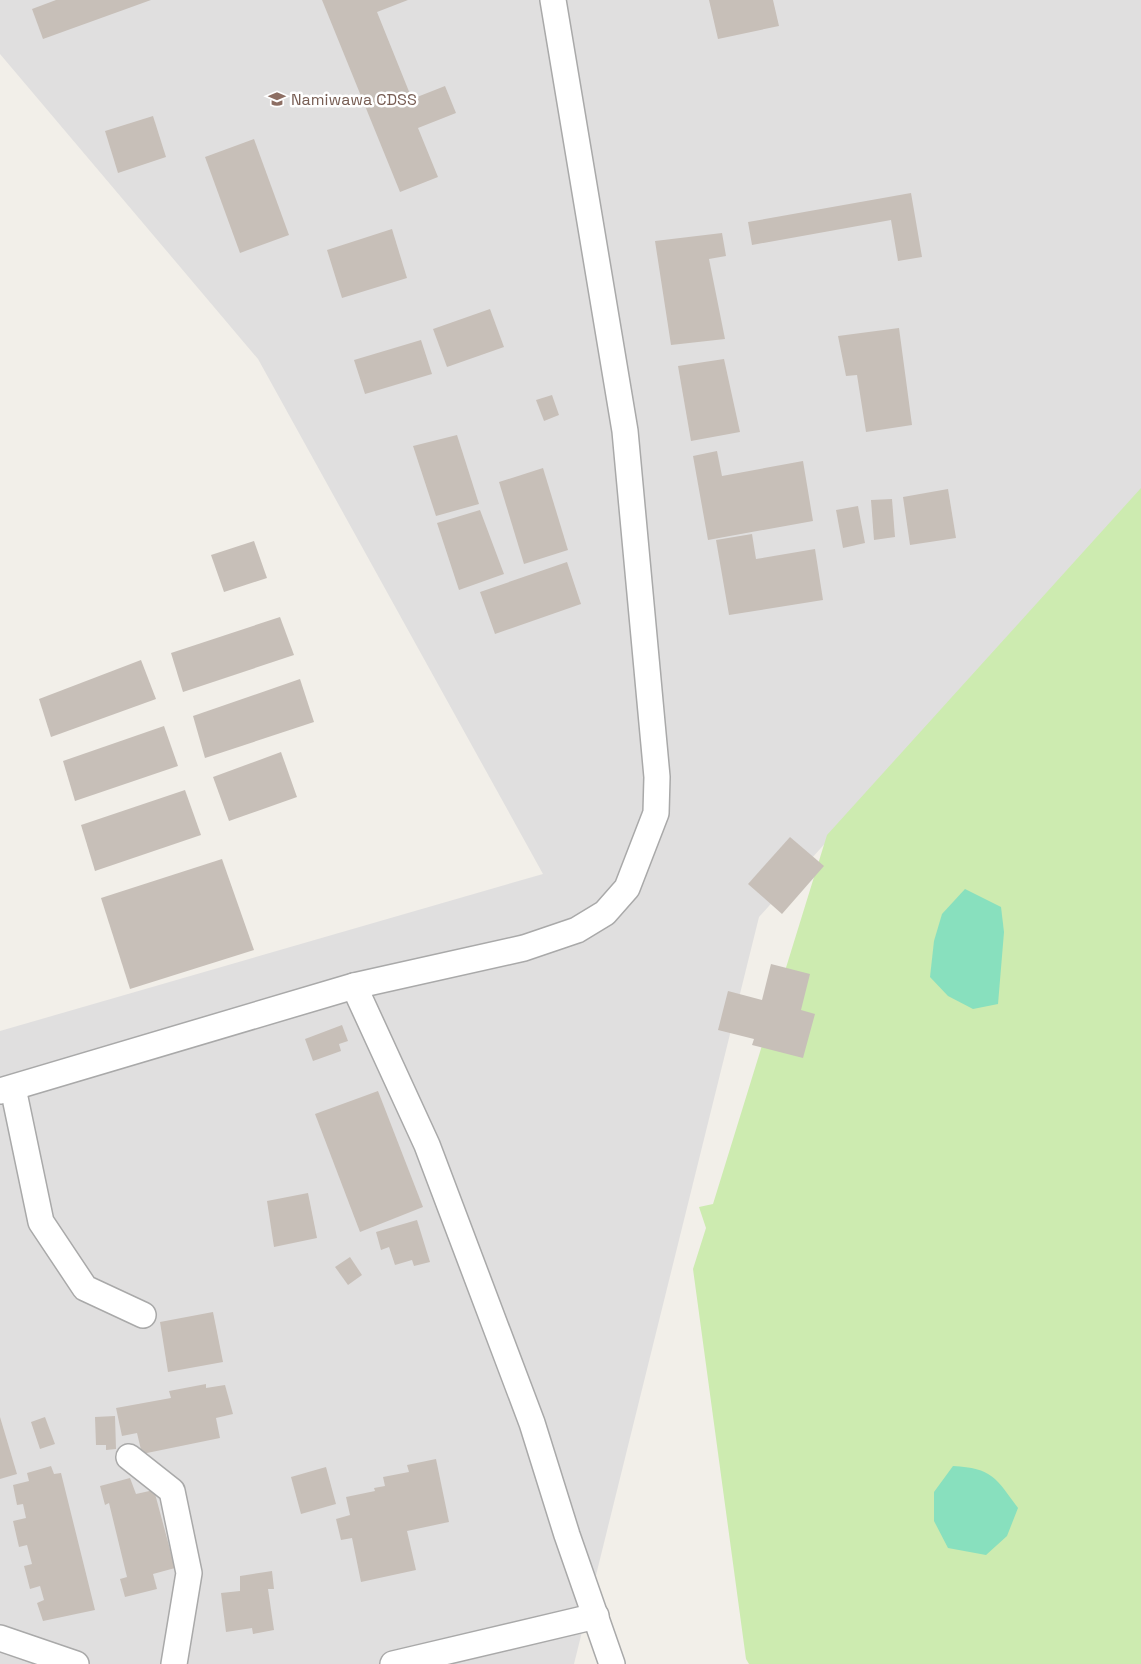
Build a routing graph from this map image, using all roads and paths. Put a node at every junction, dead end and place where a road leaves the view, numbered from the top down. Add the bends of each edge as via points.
1 (554, 0) edge
2 (354, 986) junction
3 (6, 1090) edge
4 (143, 1315) dead end
5 (129, 1458) dead end
6 (596, 1616) junction
7 (0, 1638) edge
8 (76, 1664) edge
9 (174, 1664) edge
10 (394, 1664) edge
11 (612, 1664) edge

1 - 2 street via 625,431 657,777 656,813 627,888 605,914 577,930 524,948
2 - 3 street
2 - 6 street via 427,1145 532,1423
3 - 4 street via 41,1222 85,1288
5 - 9 street via 172,1491 188,1573
6 - 10 street
6 - 11 street
7 - 8 street

